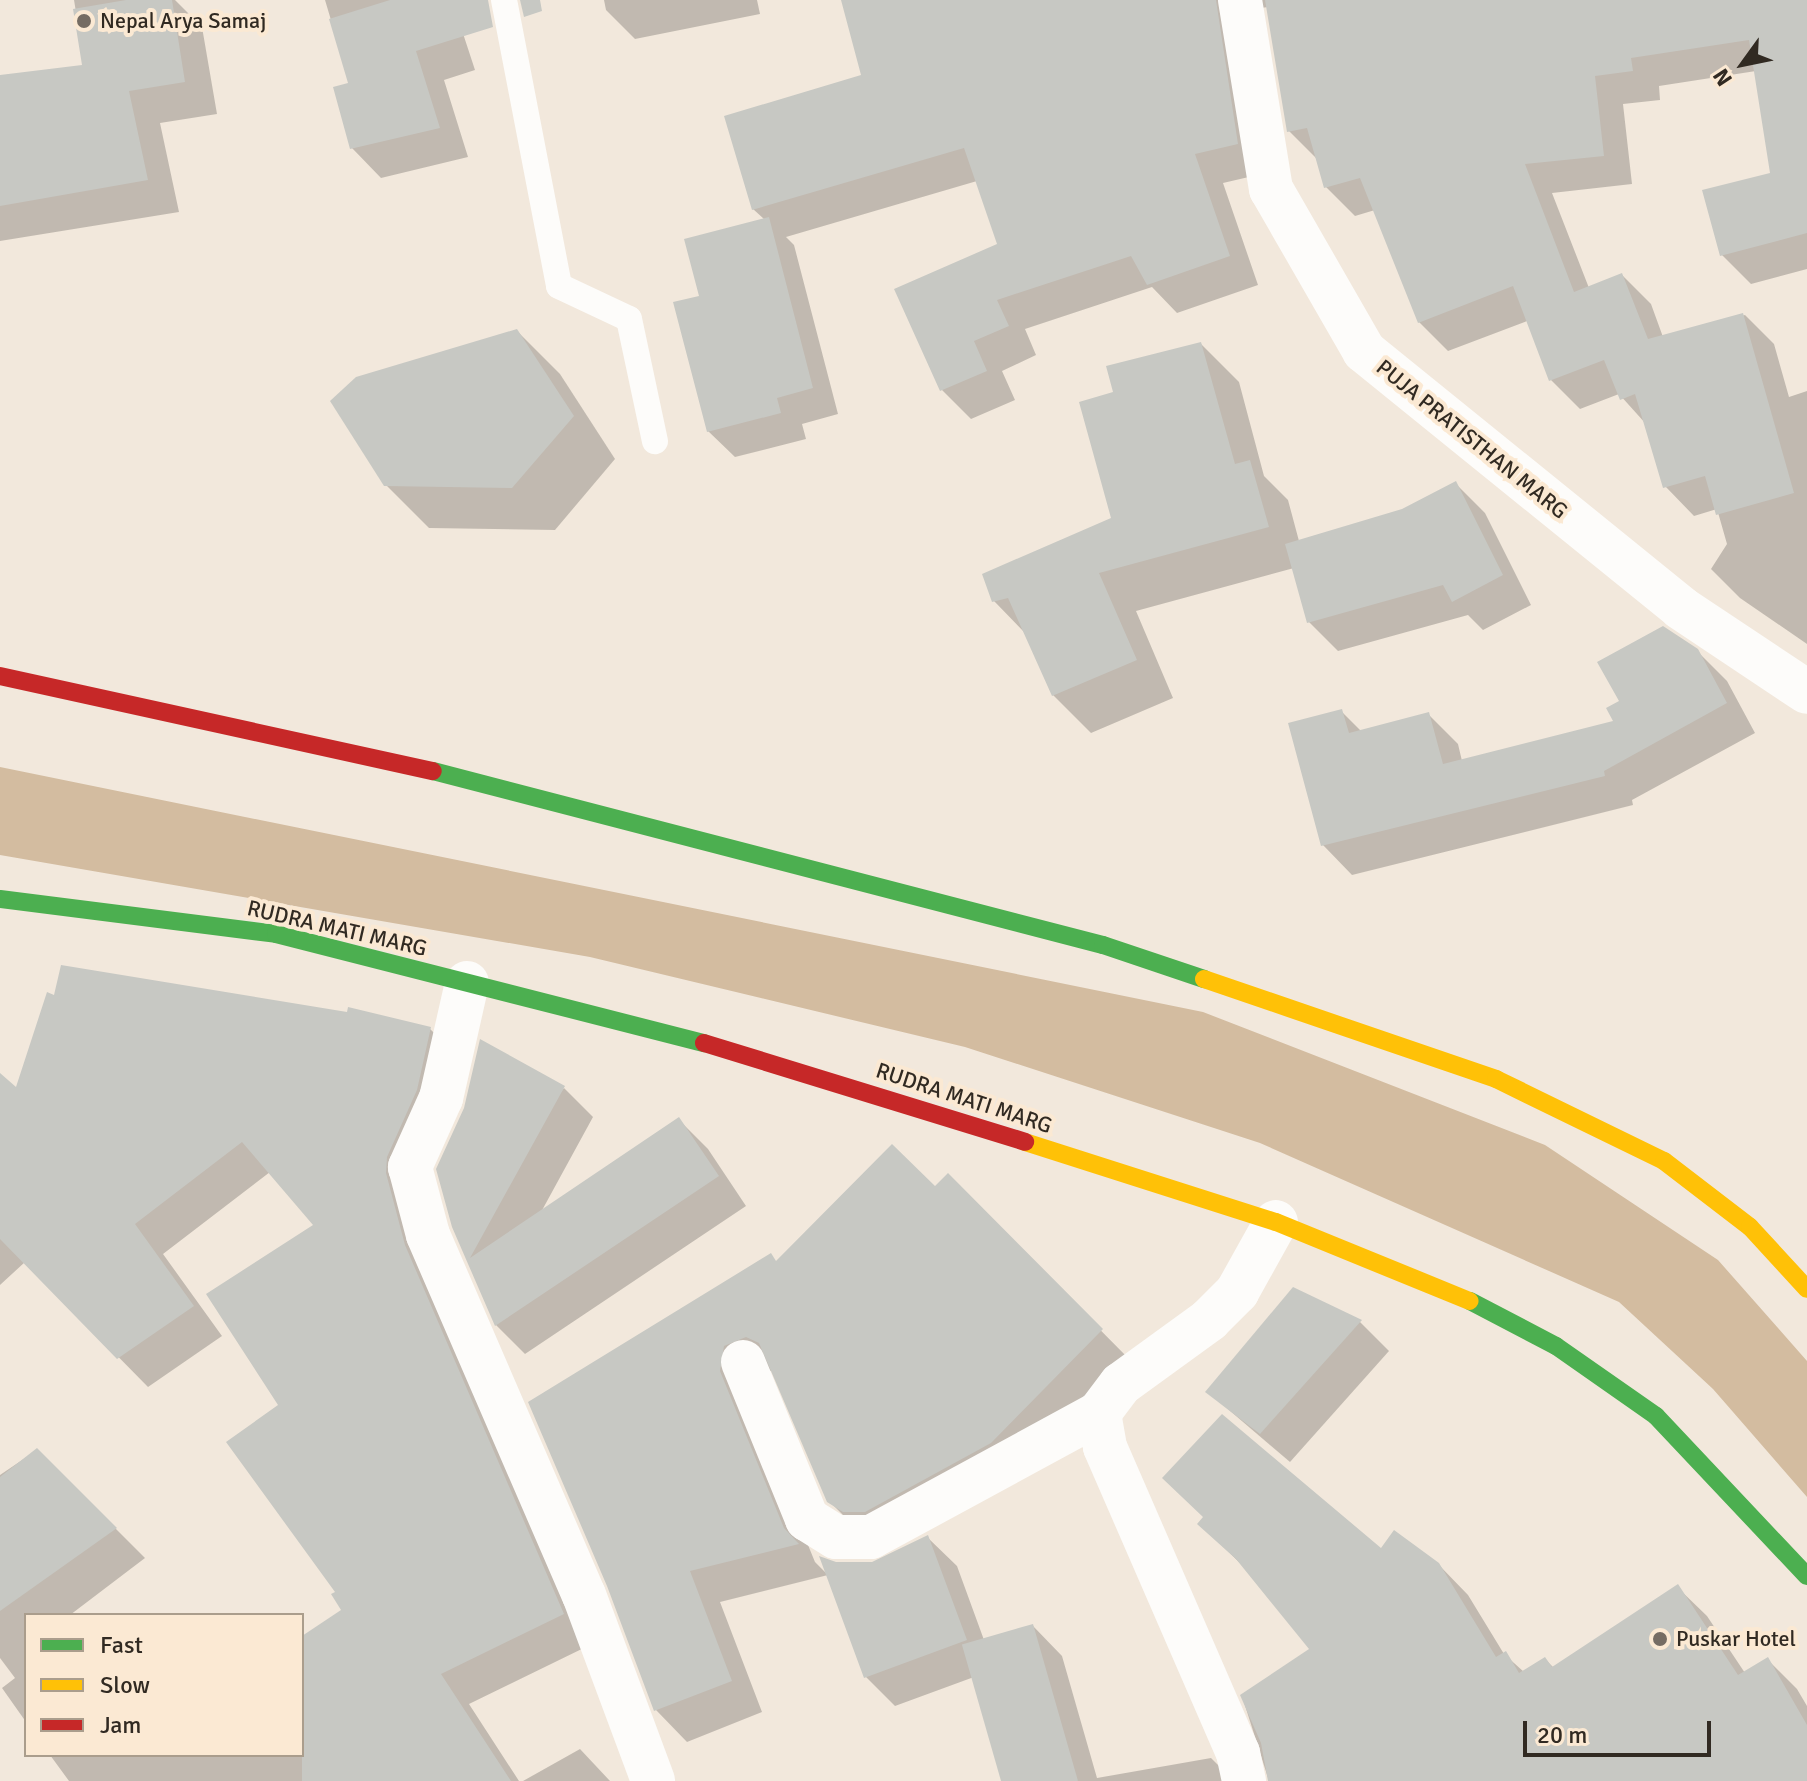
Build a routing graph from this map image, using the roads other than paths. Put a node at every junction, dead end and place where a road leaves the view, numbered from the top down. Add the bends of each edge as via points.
1 (504, 0) edge
2 (1240, 0) edge
3 (655, 441) dead end
4 (0, 676) edge
5 (1807, 692) edge
6 (0, 899) edge
7 (467, 983) junction
8 (1276, 1222) junction
9 (1807, 1289) edge
10 (743, 1362) dead end
11 (1099, 1413) junction
12 (1807, 1576) edge
13 (653, 1781) edge
14 (1244, 1781) edge

1 - 3 lane via 559,286 629,319
2 - 5 street, PUJA PRATISTHAN MARG via 1271,189 1364,351 1681,608
4 - 9 street via 478,781 1103,945 1346,1026 1496,1079 1664,1161 1750,1227
6 - 7 street, RUDRA MATI MARG via 276,934
7 - 8 street, RUDRA MATI MARG via 744,1053
7 - 13 street via 441,1098 410,1167 428,1235 584,1595
8 - 11 street via 1237,1292 1209,1320 1121,1384
8 - 12 street, RUDRA MATI MARG via 1444,1287 1556,1346 1656,1416
10 - 11 street via 807,1519 836,1537 871,1537
11 - 14 street via 1105,1447 1238,1753

